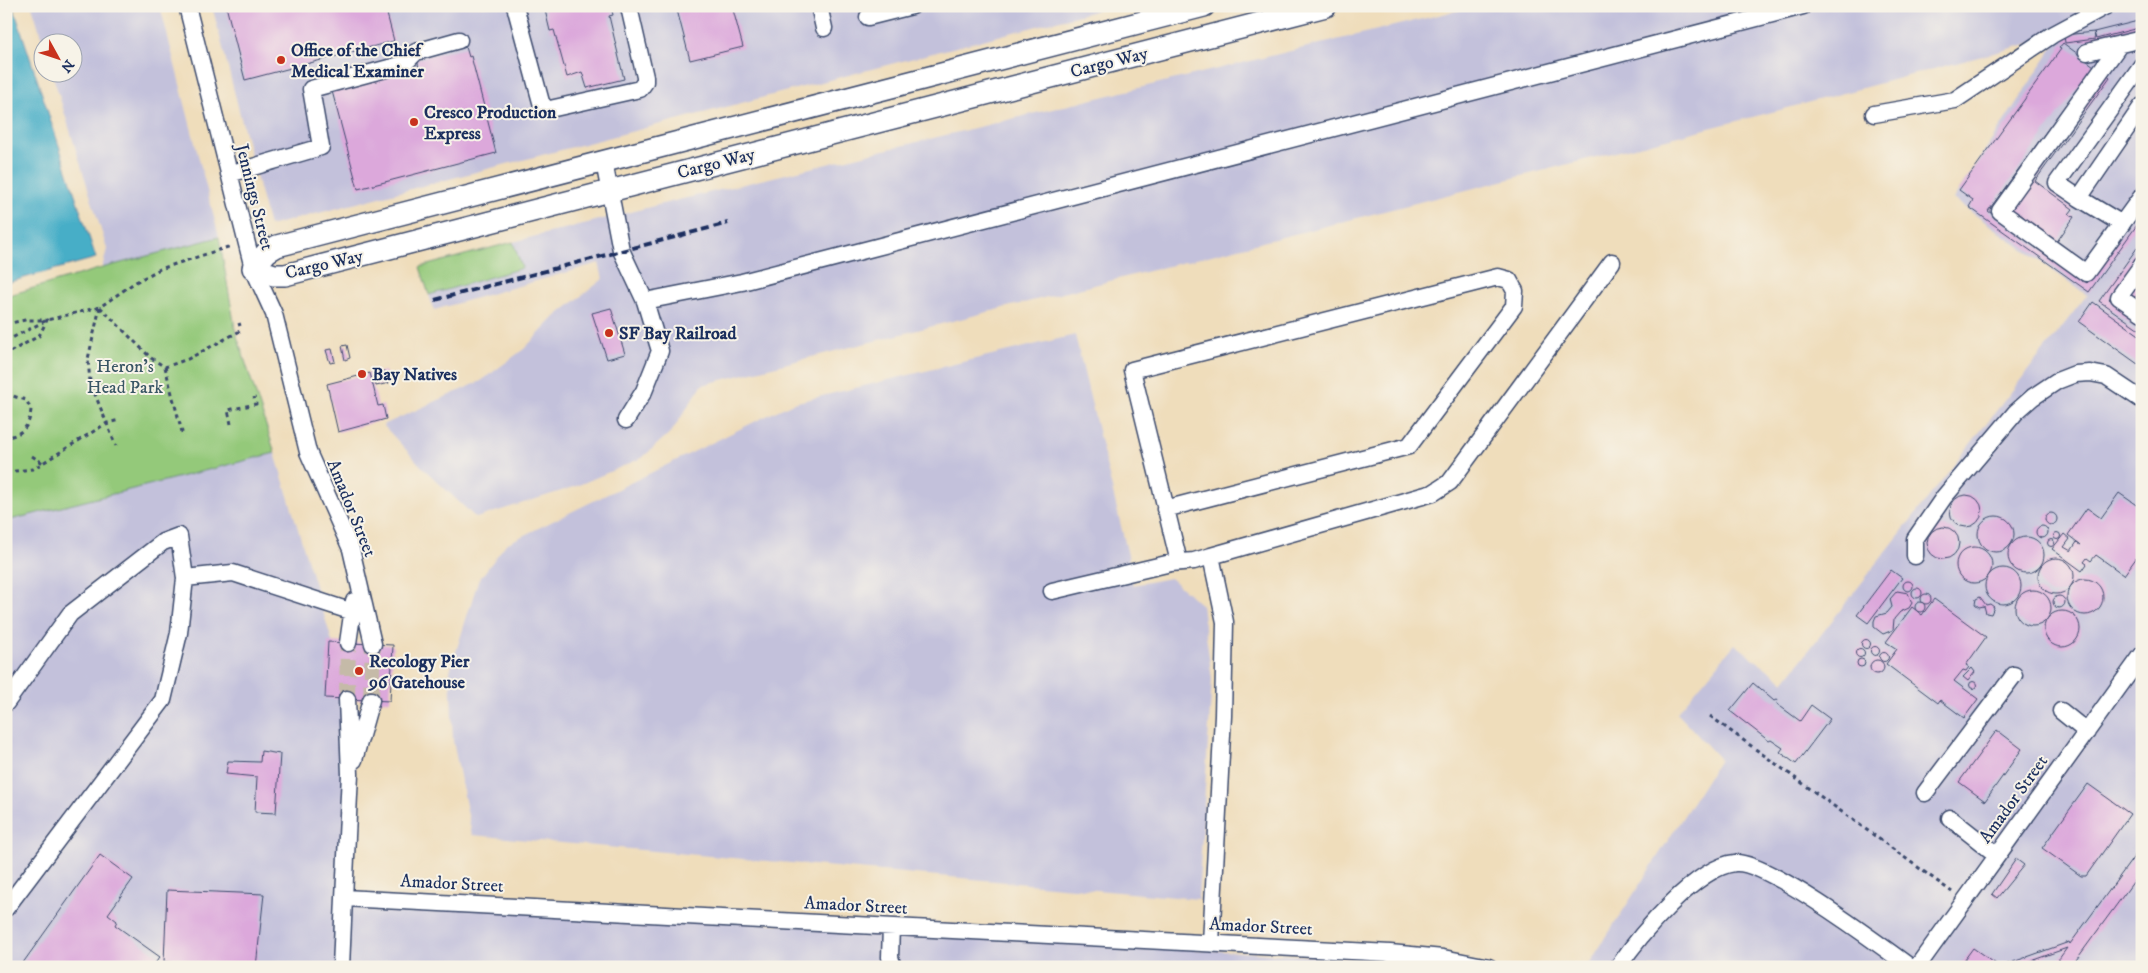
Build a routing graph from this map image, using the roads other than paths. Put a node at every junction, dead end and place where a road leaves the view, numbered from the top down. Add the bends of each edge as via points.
1 (187, 6) edge
2 (515, 6) edge
3 (819, 6) edge
4 (912, 6) edge
5 (1204, 6) edge
6 (1326, 6) edge
7 (1803, 6) edge
8 (2106, 6) edge
9 (629, 7) edge
10 (868, 17) dead end
11 (824, 28) dead end
12 (2142, 39) edge
13 (459, 40) dead end
14 (2120, 44) junction
15 (2087, 52) dead end
16 (2142, 65) edge
17 (2142, 106) edge
18 (1874, 114) dead end
19 (604, 162) junction
20 (228, 174) junction
21 (610, 190) junction
22 (2142, 196) edge
23 (2079, 198) junction
24 (2122, 224) junction
25 (1612, 262) dead end
26 (2142, 265) edge
27 (253, 268) junction
28 (645, 301) junction
29 (2141, 309) edge
30 (2142, 400) edge
31 (626, 420) dead end
32 (308, 452) joint
33 (1165, 508) junction
34 (1211, 556) junction
35 (1915, 556) dead end
36 (1178, 562) junction
37 (185, 578) junction
38 (358, 579) junction
39 (1052, 591) dead end
40 (353, 612) junction
41 (348, 643) tunnel mouth
42 (373, 644) tunnel mouth
43 (2140, 662) edge
44 (2014, 675) dead end
45 (347, 699) tunnel mouth
46 (371, 700) tunnel mouth
47 (6, 703) edge
48 (2061, 711) dead end
49 (2086, 732) junction
50 (350, 774) junction
51 (1925, 793) dead end
52 (1950, 818) dead end
53 (1997, 855) junction
54 (344, 898) junction
55 (6, 908) edge
56 (891, 926) junction
57 (1211, 943) junction
58 (341, 967) edge
59 (893, 967) edge
60 (1489, 967) edge
61 (1618, 967) edge
62 (1910, 967) edge
63 (1917, 967) edge

1 - 20 street, Jennings Street
2 - 9 street via 541,102 550,110 643,86 645,77
3 - 11 street
4 - 10 street
5 - 19 main road, Cargo Way
6 - 21 main road, Cargo Way
7 - 28 street via 742,282
8 - 18 street via 2052,35 1955,100
12 - 14 street
13 - 20 street via 416,52 404,64 311,89 321,147
14 - 15 street
14 - 24 street via 2000,211 2086,273
16 - 23 street via 2058,184
17 - 23 street
19 - 21 street
19 - 27 main road, Cargo Way via 277,246
20 - 27 street, Jennings Street
21 - 27 main road, Cargo Way via 285,275
21 - 28 street via 621,250
22 - 24 street
23 - 24 street
25 - 34 street via 1450,482 1433,493
26 - 29 street via 2119,296
27 - 32 street, Jennings Street via 274,314
28 - 31 street via 660,352 644,391
30 - 35 street via 2106,376 2075,374 2057,380 2016,412 1944,497 1915,538
32 - 38 street, Amador Street via 351,549
33 - 33 street via 1132,370 1498,277 1509,280 1515,291 1514,306 1409,446
33 - 36 street
34 - 36 street
34 - 57 street via 1225,622
36 - 39 street
37 - 40 street via 232,574
37 - 47 street via 179,536 163,542 70,614
37 - 55 street via 179,632 163,700
38 - 40 street, Amador Street
38 - 42 street, Amador Street
40 - 41 street, Amador Street
43 - 49 street, Amador Street
44 - 51 street
45 - 50 street
46 - 50 street
48 - 49 street
49 - 53 street, Amador Street
50 - 54 street
52 - 53 street
53 - 63 street, Amador Street
54 - 56 street, Amador Street
54 - 58 street
56 - 57 street, Amador Street
56 - 59 street via 890,957
57 - 60 street, Amador Street via 1390,953
61 - 62 street via 1643,933 1679,896 1716,870 1735,863 1774,875

